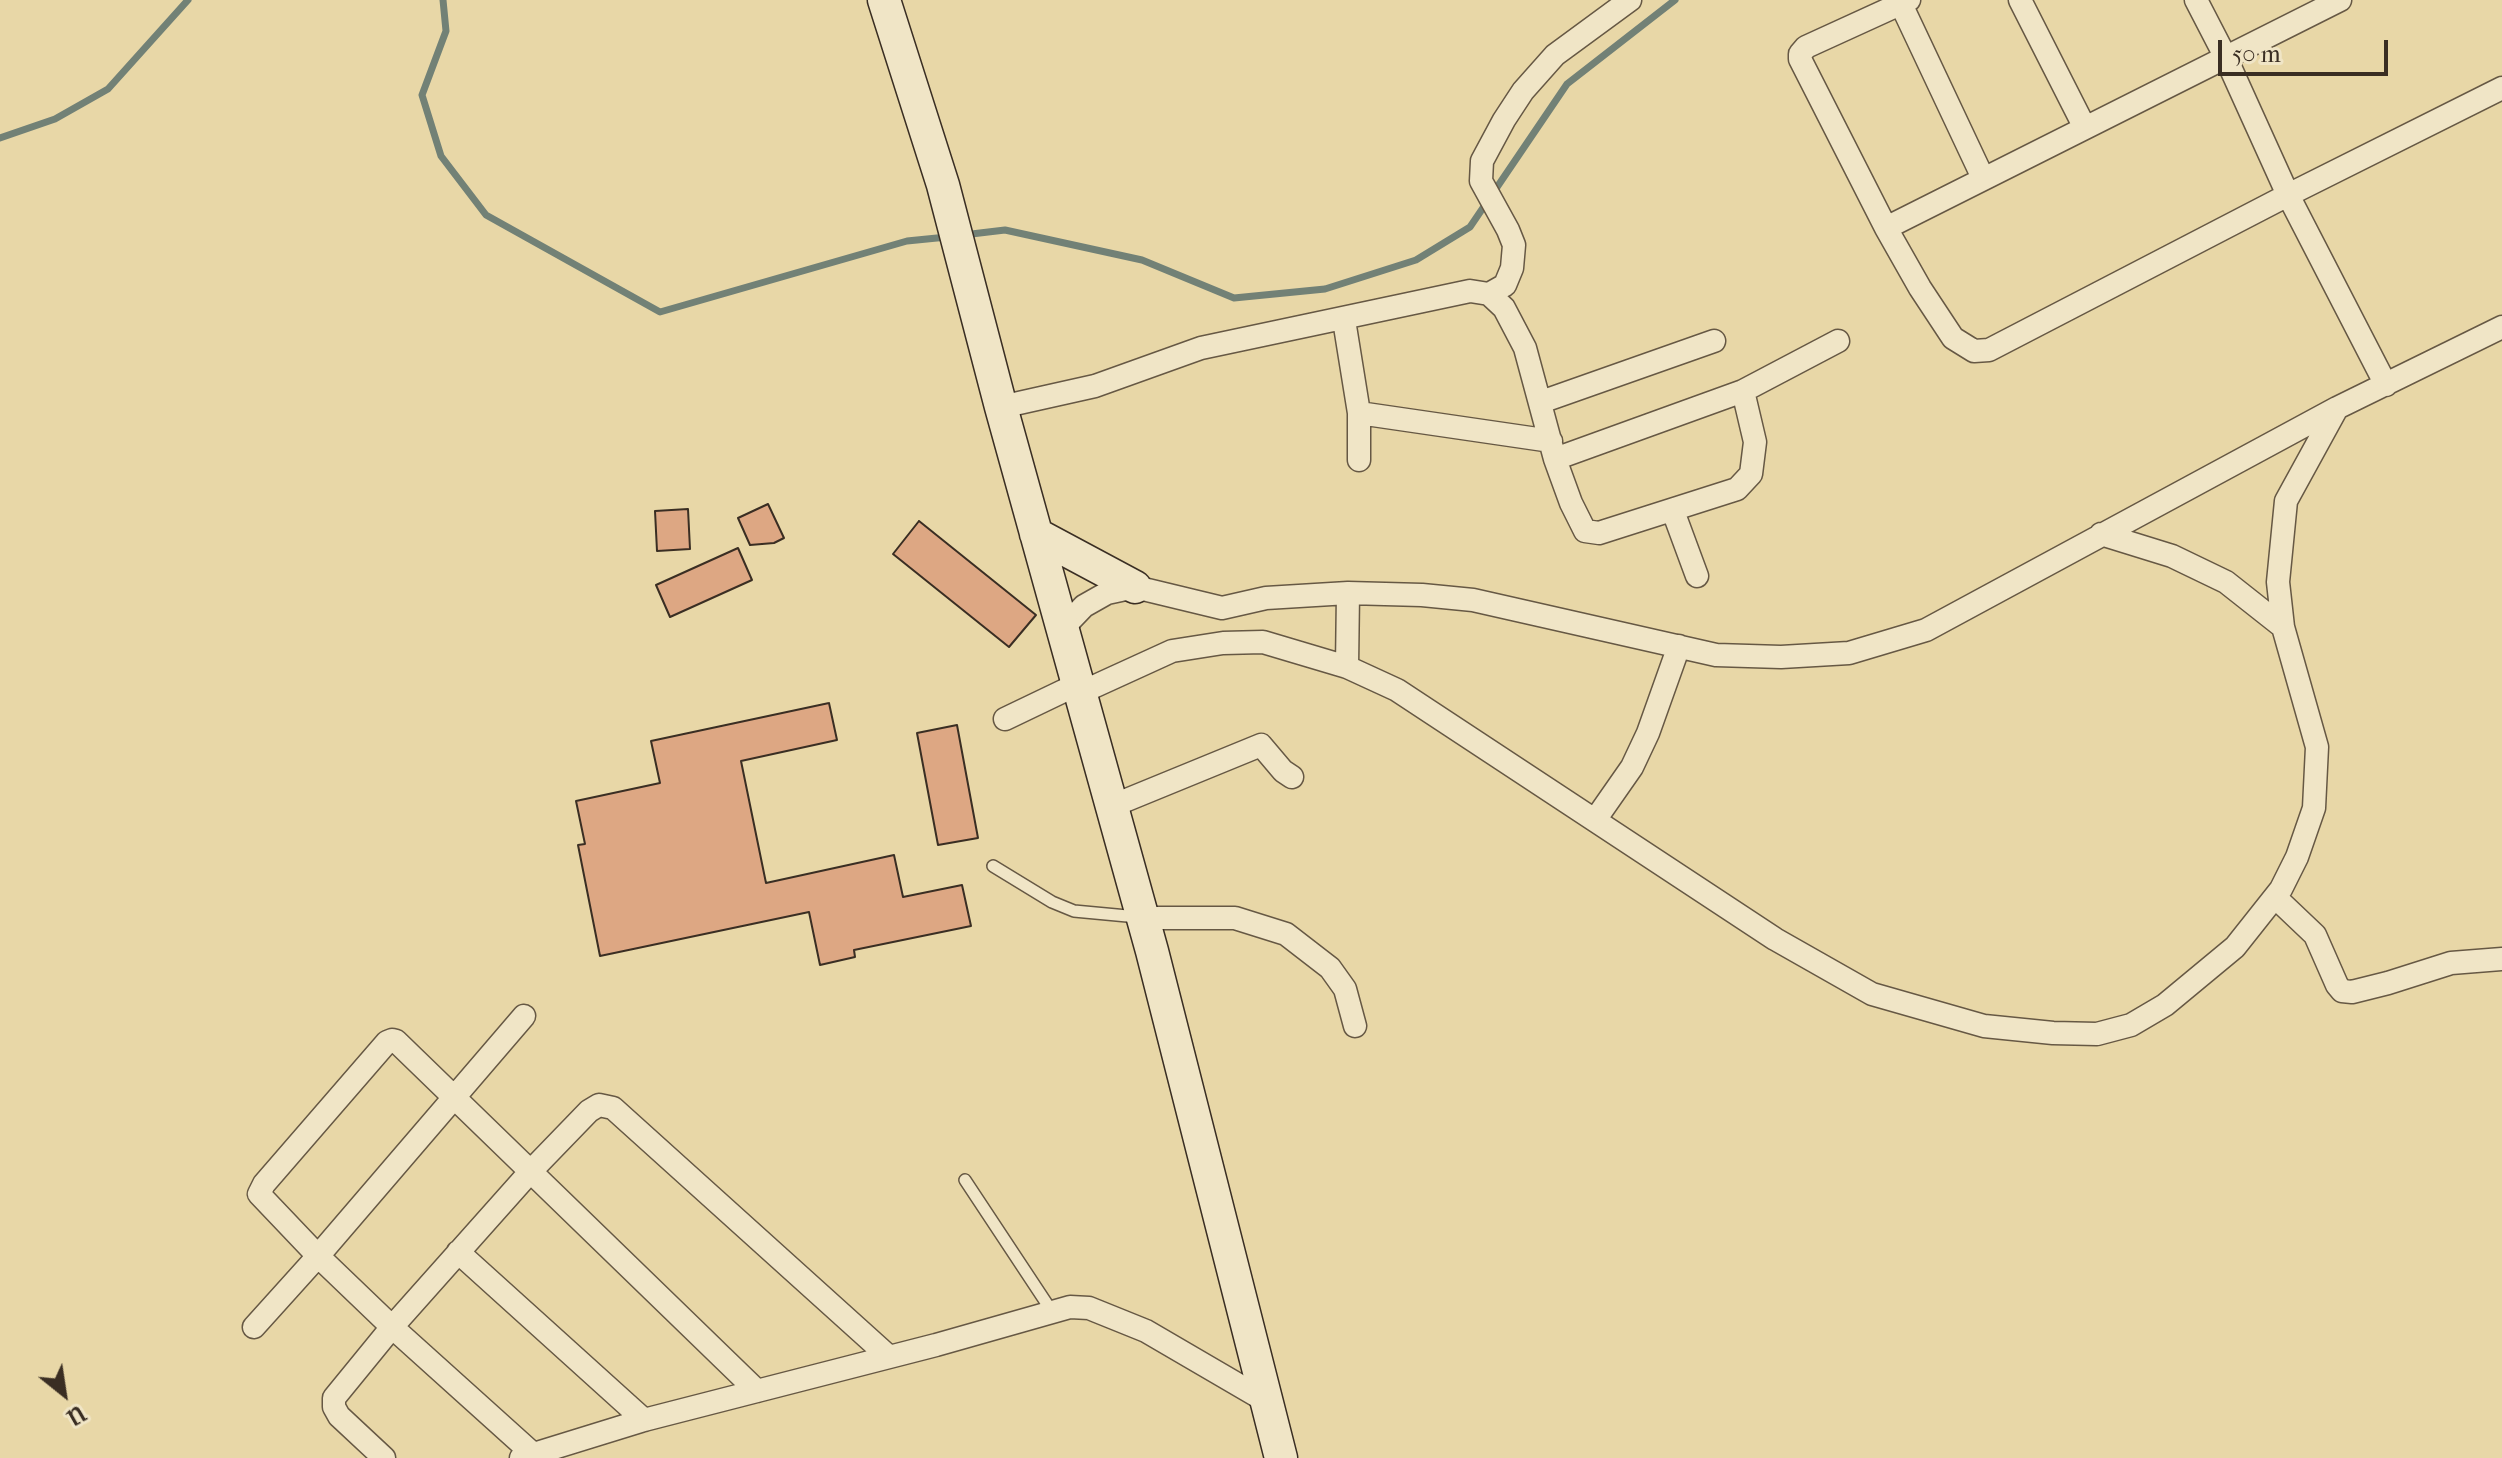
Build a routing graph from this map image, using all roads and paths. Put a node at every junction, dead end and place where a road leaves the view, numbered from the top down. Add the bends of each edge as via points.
1 (884, 0) edge
2 (1630, 0) edge
3 (2020, 0) edge
4 (2196, 0) edge
5 (2340, 0) edge
6 (1905, 2) edge
7 (2226, 58) junction
8 (2502, 88) edge
9 (2085, 128) junction
10 (1983, 178) junction
11 (2288, 195) junction
12 (1886, 228) junction
13 (1489, 294) junction
14 (1344, 320) junction
15 (2502, 327) edge
16 (1714, 341) dead end
17 (1838, 341) dead end
18 (2386, 385) junction
19 (1743, 391) junction
20 (1541, 402) junction
21 (1001, 407) junction
22 (2337, 408) junction
23 (1359, 413) junction
24 (1553, 450) junction
25 (1359, 460) dead end
26 (1673, 511) junction
27 (1036, 534) junction
28 (2101, 534) junction
29 (1697, 576) dead end
30 (1135, 587) junction
31 (1348, 593) junction
32 (1222, 608) junction
33 (2283, 627) junction
34 (1061, 630) junction
35 (1223, 643) junction
36 (1679, 646) junction
37 (1347, 667) junction
38 (1079, 688) junction
39 (1005, 719) dead end
40 (1292, 777) dead end
41 (1112, 806) junction
42 (1595, 820) junction
43 (993, 866) dead end
44 (2275, 897) junction
45 (1143, 918) junction
46 (2502, 959) edge
47 (524, 1016) dead end
48 (1355, 1026) dead end
49 (455, 1098) junction
50 (530, 1172) junction
51 (965, 1180) dead end
52 (458, 1252) junction
53 (318, 1256) junction
54 (1051, 1310) junction
55 (254, 1327) dead end
56 (392, 1327) junction
57 (888, 1356) junction
58 (757, 1391) junction
59 (1266, 1401) junction
60 (644, 1420) junction
61 (527, 1456) edge
62 (384, 1458) edge
63 (1281, 1458) edge

1 - 21 street via 943,185
2 - 13 street via 1555,55 1523,91 1482,161 1481,181 1514,245 1505,285
3 - 9 street
4 - 7 street
5 - 7 street
6 - 10 street
6 - 12 street via 1800,54
7 - 9 street
7 - 11 street
8 - 11 street
9 - 10 street
10 - 12 street
11 - 12 street via 1989,350 1974,351 1953,338
11 - 18 street
13 - 14 street via 1470,291
13 - 20 street via 1504,308 1525,348
14 - 21 street via 1201,348 1095,386
14 - 23 street
15 - 18 street
16 - 20 street
17 - 19 street
18 - 22 street
19 - 24 street
19 - 26 street via 1755,442 1747,481
20 - 24 street
21 - 27 street
22 - 28 street
22 - 33 street via 2286,501 2278,582
23 - 24 street
23 - 25 street
24 - 26 street via 1585,531 1599,533
26 - 29 street
27 - 30 street
27 - 34 street
28 - 33 street via 2172,556 2226,582
28 - 36 street via 1926,630 1849,653 1716,655
30 - 32 street
30 - 34 street via 1107,593 1084,606
31 - 32 street via 1266,598
31 - 36 street via 1473,600
31 - 37 street
32 - 35 street
33 - 44 street via 2317,747 2314,808 2297,857
34 - 38 street
35 - 37 street via 1263,642
35 - 38 street via 1172,651
36 - 42 street via 1632,767
37 - 42 street via 1397,690
38 - 39 street
38 - 41 street
40 - 41 street via 1261,745
41 - 45 street
42 - 44 street via 1775,939 1872,994 1984,1026 2097,1034 2131,1025 2165,1005 2235,947
43 - 45 lane via 1074,911
44 - 46 street via 2315,935 2342,991 2451,963
45 - 48 street via 1235,918 1286,934 1330,968 1345,989
45 - 59 street
47 - 49 street
49 - 50 street
49 - 53 street
49 - 53 street via 396,1041 387,1042 259,1189
50 - 52 street
50 - 57 street via 589,1111 599,1105 613,1108
50 - 58 street
51 - 54 lane
52 - 56 street
52 - 60 street
53 - 55 street
53 - 56 street
54 - 57 street
54 - 59 street via 1089,1308 1146,1331
56 - 61 street
56 - 62 street via 333,1403 339,1416
57 - 58 street
58 - 60 street
59 - 63 street
60 - 61 street

